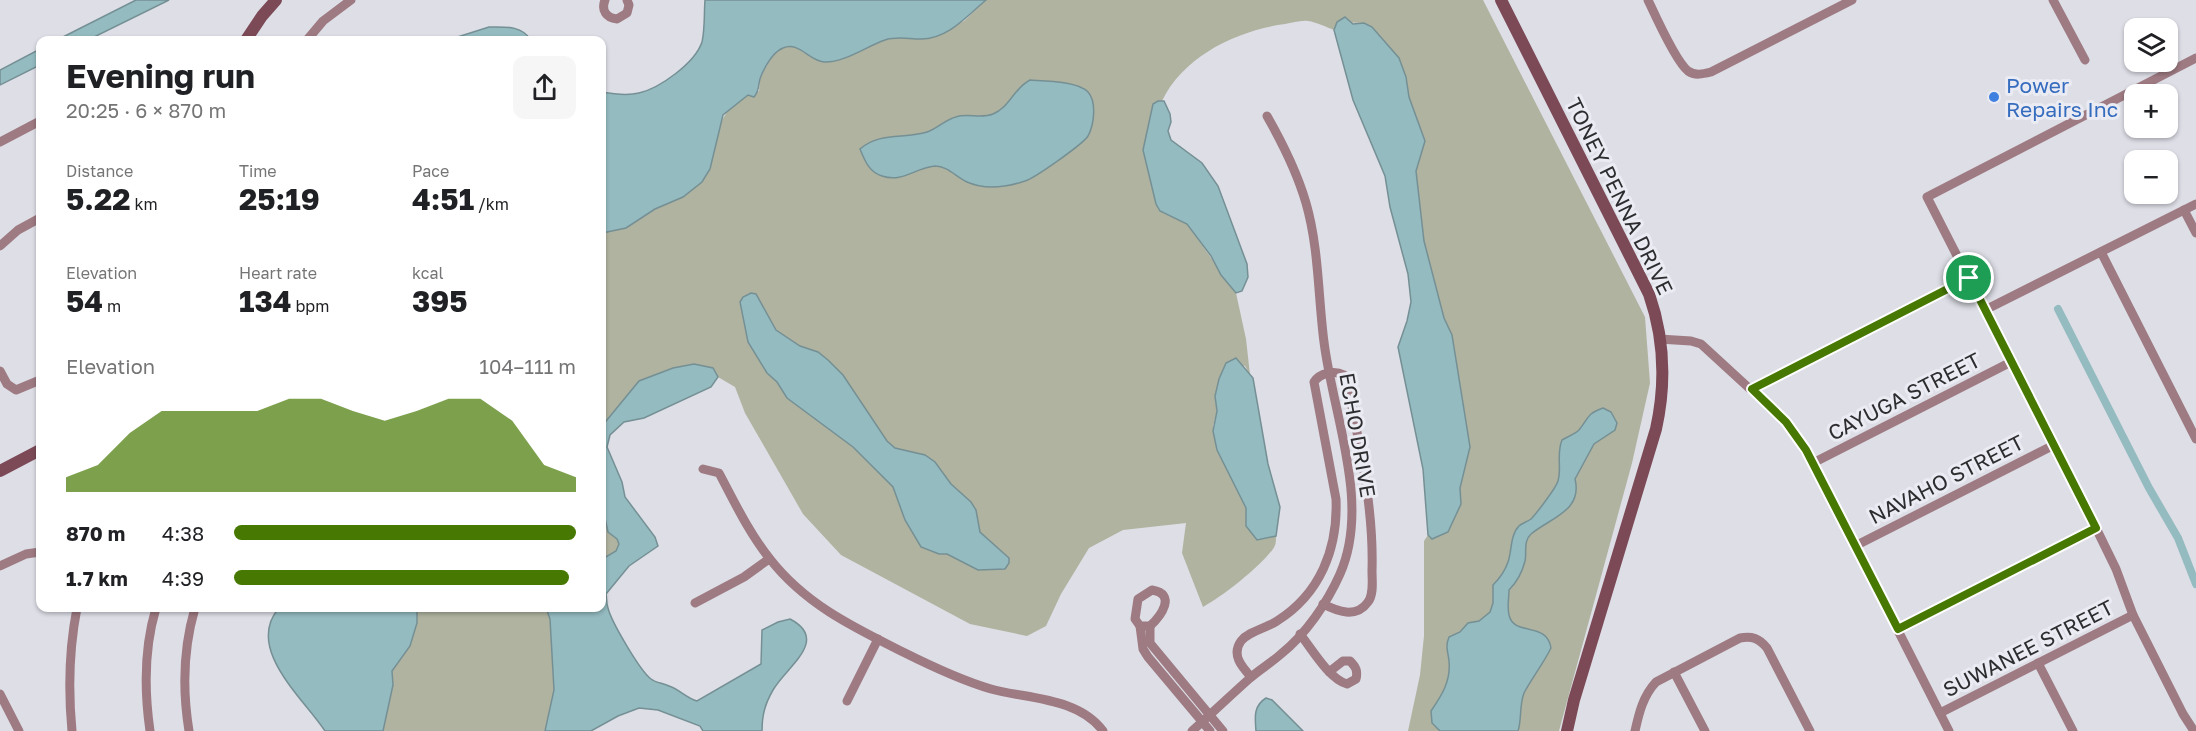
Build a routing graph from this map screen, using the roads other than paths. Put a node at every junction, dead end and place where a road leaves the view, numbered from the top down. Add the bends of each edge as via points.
1 (276, 0) edge
2 (351, 0) edge
3 (605, 0) edge
4 (627, 0) edge
5 (1501, 0) edge
6 (1648, 0) edge
7 (1852, 0) edge
8 (2053, 0) edge
9 (249, 36) edge
10 (310, 36) edge
11 (2196, 58) edge
12 (2085, 60) dead end
13 (1267, 116) dead end
14 (36, 123) edge
15 (0, 142) edge
16 (2196, 204) edge
17 (2184, 210) junction
18 (36, 220) edge
19 (2196, 233) edge
20 (0, 246) edge
21 (2101, 252) junction
22 (1969, 278) junction
23 (1985, 310) junction
24 (1659, 339) junction
25 (2011, 362) junction
26 (0, 370) edge
27 (1329, 373) junction
28 (36, 382) edge
29 (1752, 389) junction
30 (2196, 439) edge
31 (2054, 445) junction
32 (36, 452) edge
33 (1813, 463) junction
34 (703, 469) dead end
35 (0, 471) edge
36 (2096, 528) junction
37 (1855, 546) junction
38 (36, 553) edge
39 (769, 559) junction
40 (0, 566) edge
41 (695, 603) dead end
42 (1323, 604) junction
43 (76, 612) edge
44 (155, 612) edge
45 (194, 612) edge
46 (2133, 615) junction
47 (1145, 626) dead end
48 (1898, 629) junction
49 (1300, 634) junction
50 (878, 639) junction
51 (2038, 663) junction
52 (1329, 672) dead end
53 (1674, 672) junction
54 (1251, 677) junction
55 (0, 694) edge
56 (847, 701) dead end
57 (1940, 713) junction
58 (1206, 719) junction
59 (19, 731) edge
60 (72, 731) edge
61 (150, 731) edge
62 (189, 731) edge
63 (1103, 731) edge
64 (1192, 731) edge
65 (1210, 731) edge
66 (1222, 731) edge
67 (1567, 731) edge
68 (1635, 731) edge
69 (1704, 731) edge
70 (1810, 731) edge
71 (1949, 731) edge
72 (2073, 731) edge
73 (2194, 731) edge

1 - 9 street
2 - 10 street
3 - 4 street via 606,14 617,19 627,13
5 - 24 street, TONEY PENNA DRIVE via 1640,275 1654,308
6 - 7 street via 1682,65 1694,74 1711,72
8 - 12 street
11 - 22 street via 1927,197
13 - 27 street, ECHO DRIVE via 1307,205
14 - 15 street
16 - 17 street
17 - 19 street
17 - 21 street
18 - 20 street
21 - 23 street
21 - 30 street
22 - 23 street
22 - 29 street
23 - 25 street
24 - 29 street via 1701,344
24 - 67 street, TONEY PENNA DRIVE via 1664,369 1656,429
25 - 31 street
25 - 33 street, CAYUGA STREET
26 - 28 street via 7,384 16,390
27 - 42 street, ECHO DRIVE via 1353,516 1346,558
27 - 42 street via 1340,373 1347,381 1364,471 1372,540 1371,596 1367,604 1347,613
27 - 54 street via 1314,382 1336,499 1331,552 1316,583 1298,605 1242,640 1238,661
29 - 33 street via 1786,422
31 - 36 street
31 - 37 street, NAVAHO STREET
32 - 35 street
33 - 37 street
34 - 39 street via 719,474
36 - 46 street
36 - 48 street
37 - 48 street
38 - 40 street
39 - 41 street
39 - 50 street via 812,601
42 - 49 street, ECHO DRIVE
43 - 60 street via 69,682
44 - 61 street via 146,661
45 - 62 street via 183,670
46 - 51 street, SUWANEE STREET
46 - 73 street
47 - 58 street via 1150,643
48 - 57 street
49 - 52 street
49 - 54 street, ECHO DRIVE
50 - 56 street
50 - 63 street via 964,680 1077,710
51 - 57 street, SUWANEE STREET
51 - 72 street
53 - 68 street via 1649,690
53 - 69 street
53 - 70 street via 1740,638 1756,638 1767,648
54 - 58 street, ECHO DRIVE
55 - 59 street
57 - 71 street
58 - 64 street, ECHO DRIVE
58 - 65 street
58 - 66 street

